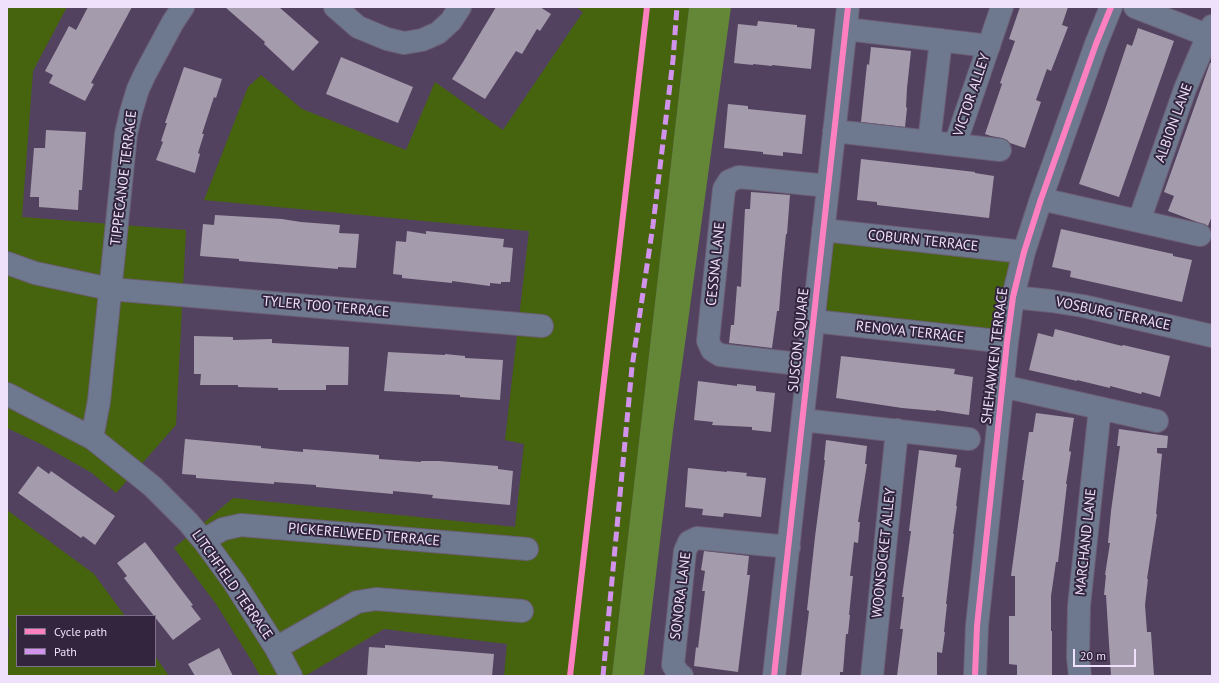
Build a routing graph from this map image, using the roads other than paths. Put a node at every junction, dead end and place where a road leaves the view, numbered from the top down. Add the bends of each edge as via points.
1 (183, 7) edge
2 (335, 7) edge
3 (460, 7) edge
4 (848, 7) edge
5 (1002, 7) edge
6 (1111, 7) edge
7 (1135, 7) edge
8 (846, 29) junction
9 (1211, 33) edge
10 (941, 40) junction
11 (989, 46) junction
12 (834, 131) junction
13 (930, 142) junction
14 (955, 145) junction
15 (1000, 150) dead end
16 (828, 186) junction
17 (1041, 199) junction
18 (1139, 221) junction
19 (823, 230) junction
20 (1200, 235) dead end
21 (1024, 252) junction
22 (7, 263) edge
23 (110, 289) junction
24 (1013, 297) junction
25 (813, 321) junction
26 (542, 326) dead end
27 (1212, 336) edge
28 (1007, 342) junction
29 (808, 365) junction
30 (1002, 386) junction
31 (7, 394) edge
32 (1100, 408) junction
33 (803, 420) junction
34 (1158, 422) dead end
35 (897, 430) junction
36 (92, 438) junction
37 (969, 439) dead end
38 (204, 541) junction
39 (789, 548) junction
40 (527, 549) dead end
41 (522, 611) dead end
42 (276, 648) junction
43 (291, 676) edge
44 (682, 676) edge
45 (774, 676) edge
46 (872, 676) edge
47 (975, 676) edge
48 (1080, 676) edge

1 - 23 street, TIPPECANOE TERRACE via 138,88 131,112 126,134
2 - 3 street via 358,26 386,39 404,43 422,40 438,33 451,21
4 - 8 street, SUSCON SQUARE
5 - 11 street, VICTOR ALLEY
6 - 17 street, SHEHAWKEN TERRACE
7 - 9 street
8 - 10 street, VICTOR ALLEY
8 - 12 street, SUSCON SQUARE
9 - 18 street, ALBION LANE via 1185,89
10 - 11 street, VICTOR ALLEY
10 - 13 street, VICTOR ALLEY
11 - 14 street, VICTOR ALLEY
12 - 13 street, VICTOR ALLEY
12 - 16 street, SUSCON SQUARE
13 - 14 street, VICTOR ALLEY
14 - 15 street, VICTOR ALLEY
16 - 19 street, SUSCON SQUARE
16 - 29 street, CESSNA LANE via 739,177 729,181 724,189 708,341 712,350 720,355
17 - 18 street
17 - 21 street, SHEHAWKEN TERRACE
18 - 20 street
19 - 21 street, COBURN TERRACE
19 - 25 street, SUSCON SQUARE
21 - 24 street, SHEHAWKEN TERRACE
22 - 23 street, TYLER TOO TERRACE via 35,273
23 - 26 street, TYLER TOO TERRACE
23 - 36 street via 99,401
24 - 27 street, VOSBURG TERRACE via 1083,306
24 - 28 street, SHEHAWKEN TERRACE
25 - 28 street, RENOVA TERRACE
25 - 29 street, SUSCON SQUARE
28 - 30 street, SHEHAWKEN TERRACE
29 - 33 street, SUSCON SQUARE
30 - 32 street
30 - 47 street, SHEHAWKEN TERRACE via 977,626
31 - 36 street, LITCHFIELD TERRACE
32 - 34 street
32 - 48 street, MARCHAND LANE via 1079,606
33 - 35 street
33 - 39 street, SUSCON SQUARE
35 - 37 street
35 - 46 street, WOONSOCKET ALLEY
36 - 38 street, LITCHFIELD TERRACE via 152,486
38 - 40 street, PICKERELWEED TERRACE via 223,529 241,525
38 - 42 street, LITCHFIELD TERRACE via 234,582
39 - 44 street, SONORA LANE via 697,538 690,542 685,551 673,665
39 - 45 street, SUSCON SQUARE
41 - 42 street via 376,599 357,602
42 - 43 street, LITCHFIELD TERRACE

